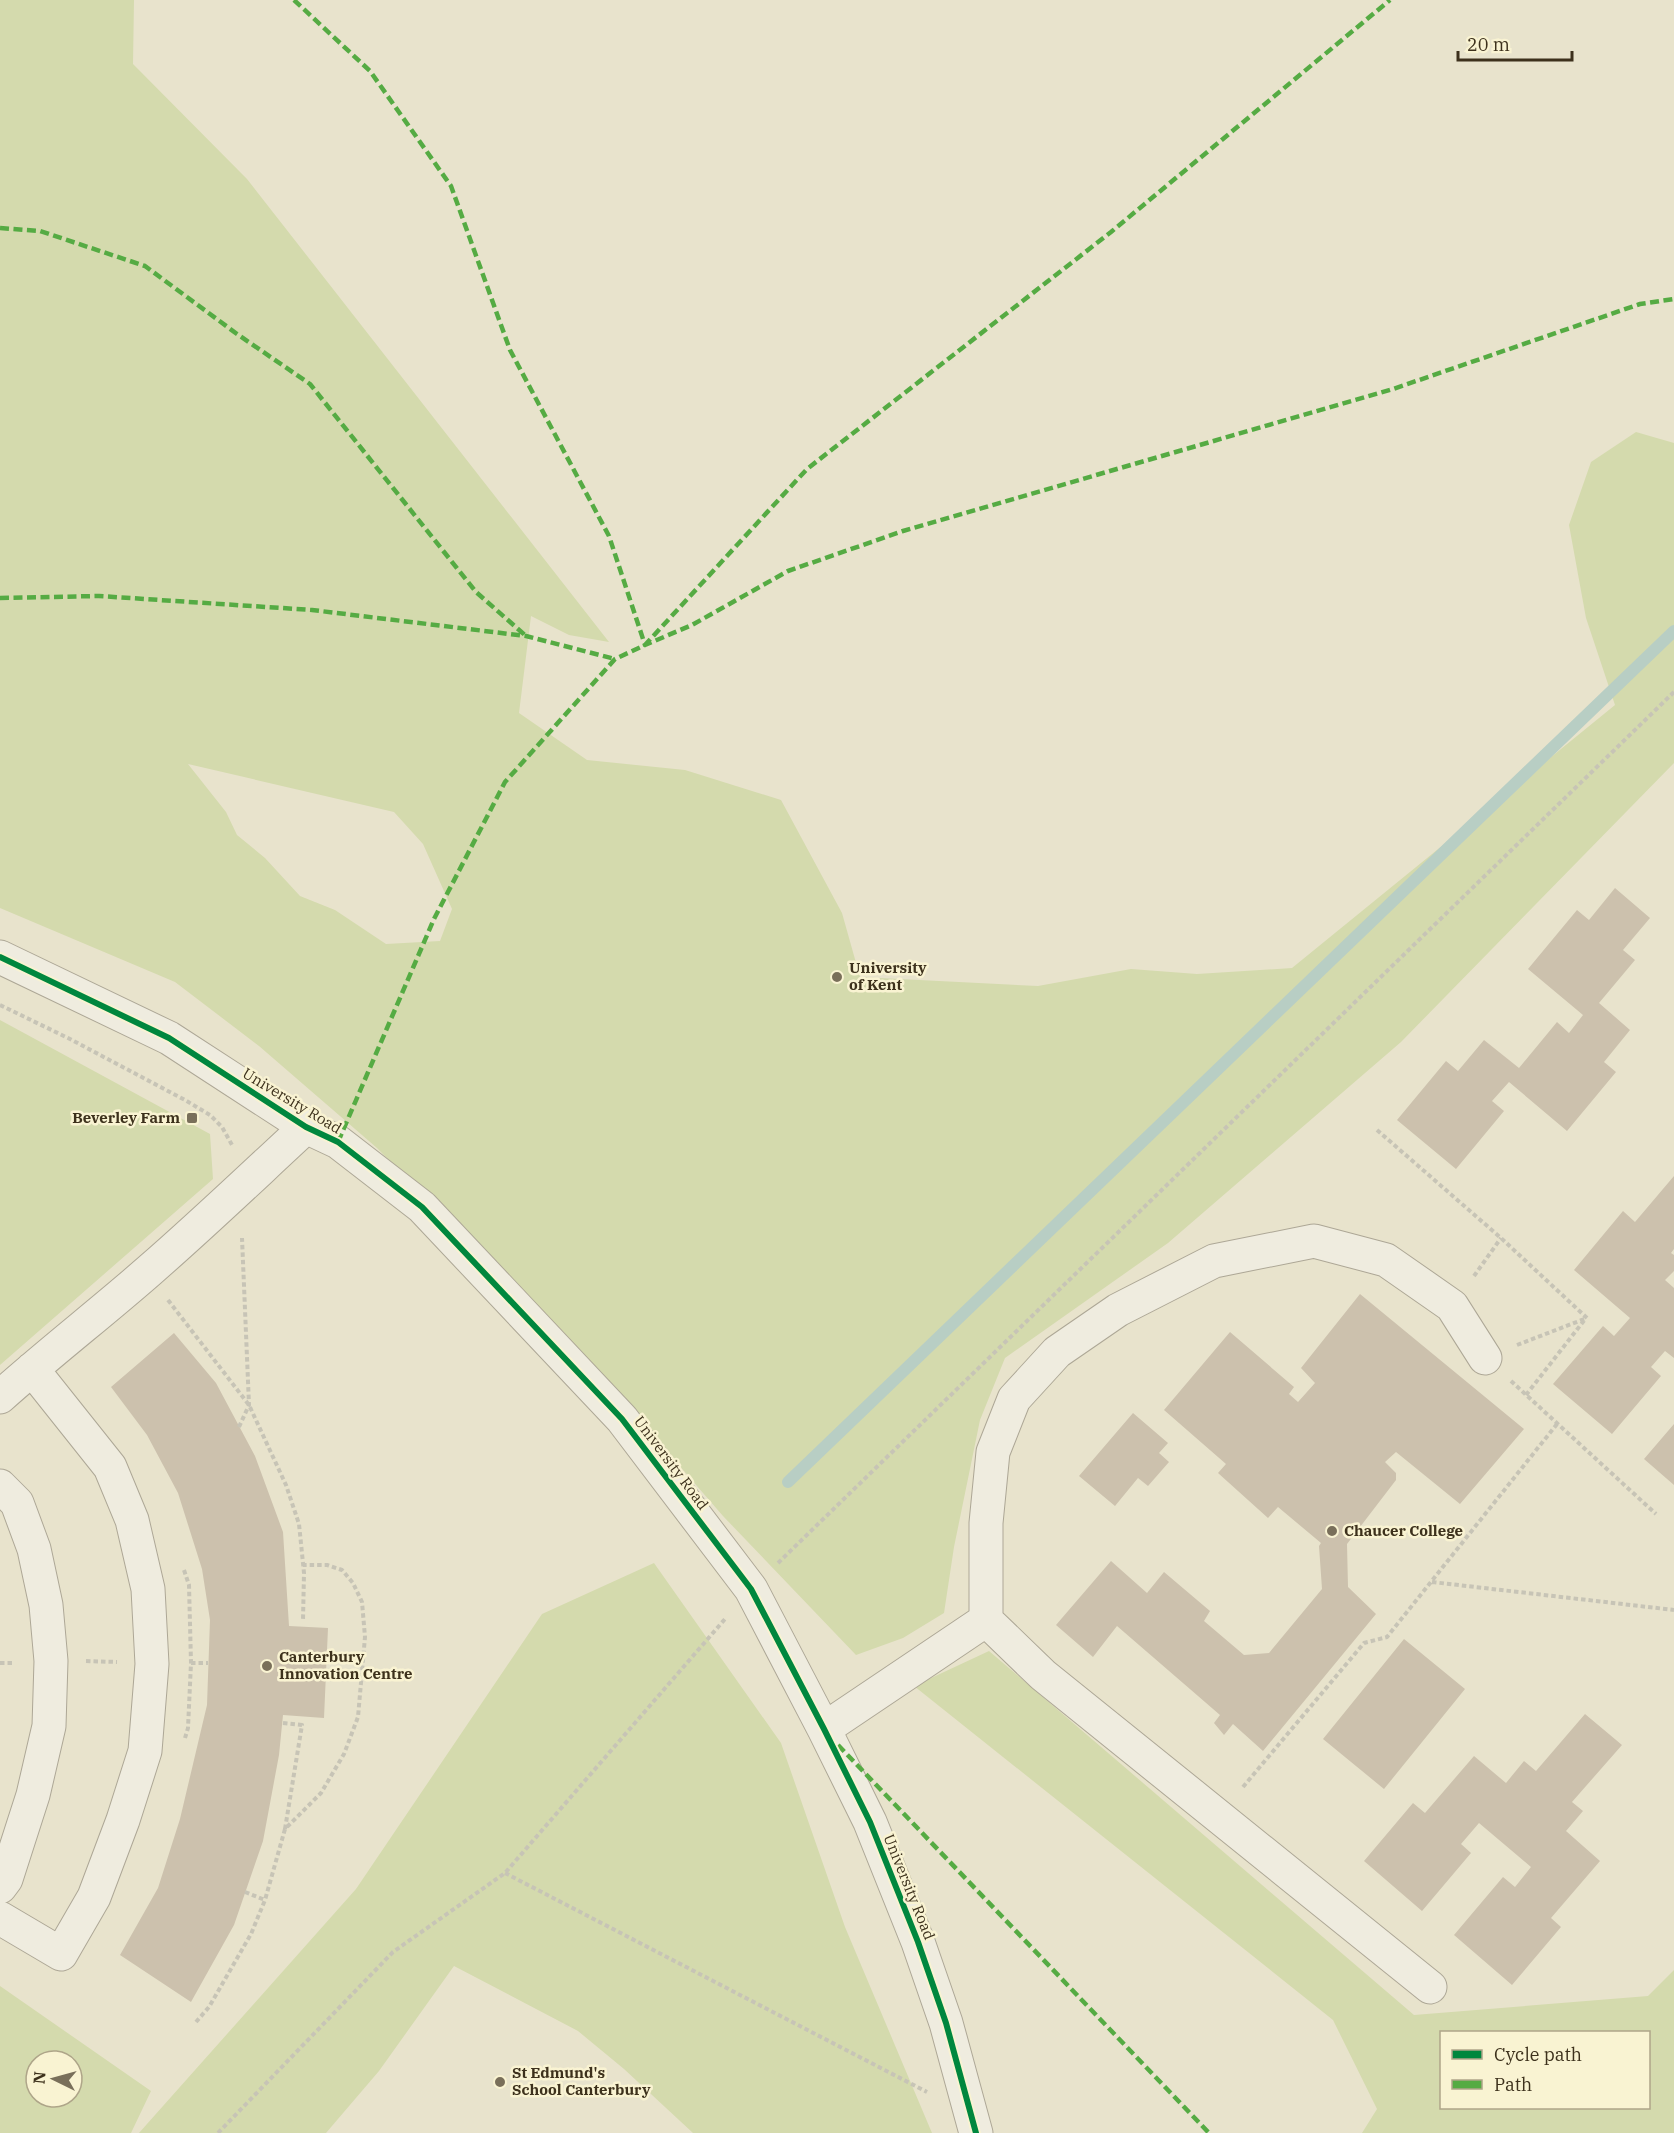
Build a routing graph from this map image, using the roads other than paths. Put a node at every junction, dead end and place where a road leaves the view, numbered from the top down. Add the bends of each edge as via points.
1 (0, 957) edge
2 (306, 1127) junction
3 (1485, 1358) road end
4 (32, 1369) junction
5 (0, 1397) edge
6 (0, 1486) edge
7 (986, 1620) junction
8 (824, 1729) junction
9 (0, 1887) edge
10 (0, 1918) edge
11 (1430, 1987) dead end
12 (974, 2124) edge

1 - 2 street, University Road via 169,1038
2 - 4 street via 149,1271
2 - 8 street, University Road via 338,1142 422,1207 622,1419 752,1589
3 - 7 street via 1452,1306 1386,1260 1314,1241 1214,1262 1118,1310 1057,1352 1014,1399 993,1452 986,1523
4 - 5 street
4 - 10 street via 110,1467 132,1520 148,1589 152,1664 145,1751 94,1897 61,1954
6 - 9 street via 17,1503 34,1549 51,1661 49,1726 33,1795
7 - 8 street
7 - 11 street via 1043,1675
8 - 12 street, University Road via 870,1822 918,1942

